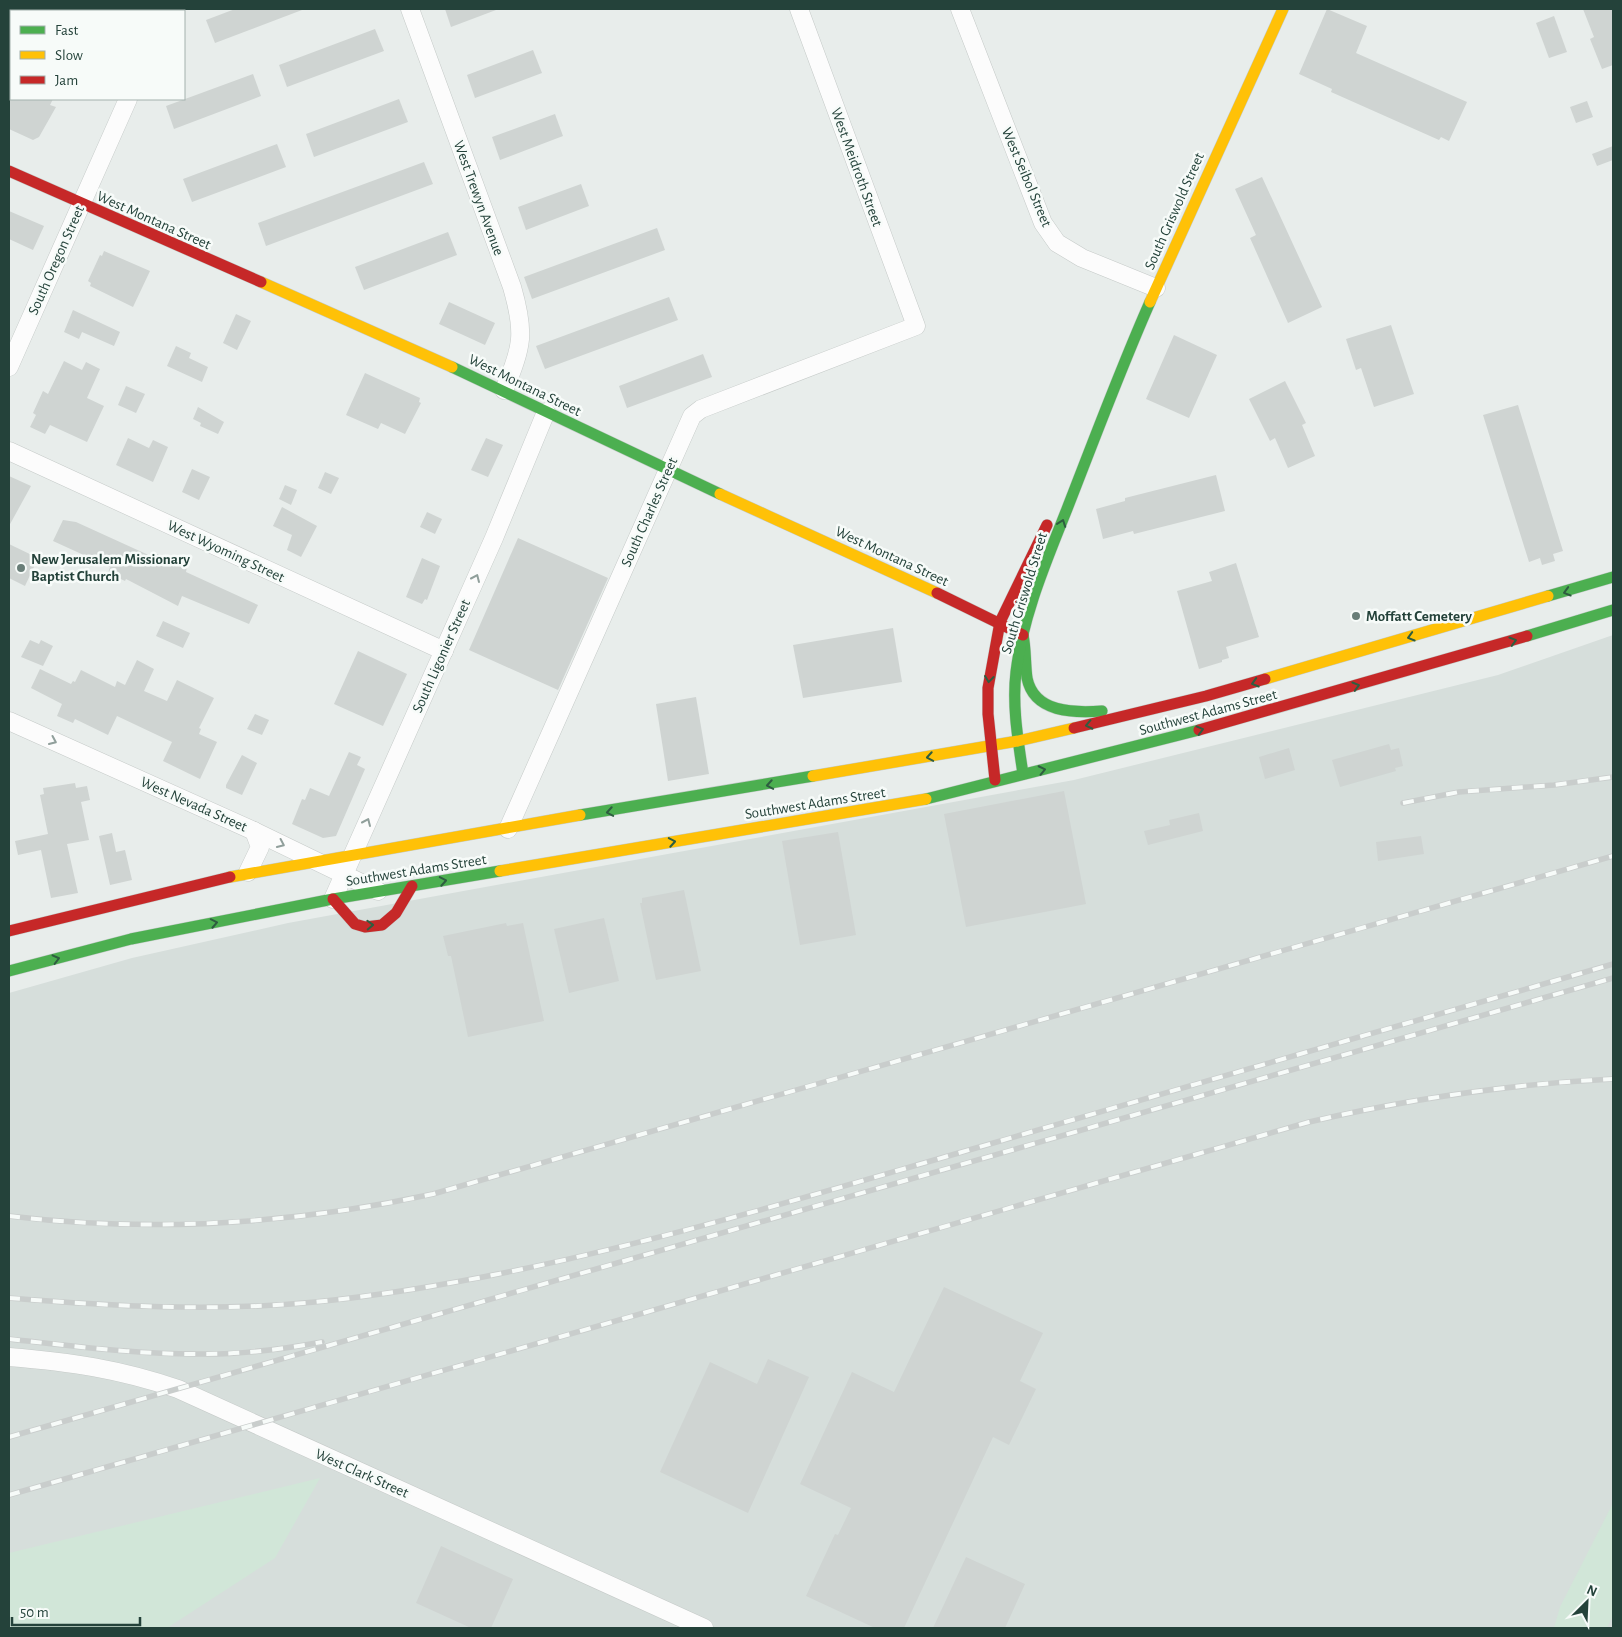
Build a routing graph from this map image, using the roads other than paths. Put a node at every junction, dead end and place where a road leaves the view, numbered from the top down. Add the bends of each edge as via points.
1 (410, 9) edge
2 (799, 9) edge
3 (960, 9) edge
4 (1283, 9) edge
5 (128, 100) edge
6 (9, 171) edge
7 (81, 204) junction
8 (1156, 288) junction
9 (916, 326) joint
10 (9, 367) edge
11 (504, 390) junction
12 (546, 412) junction
13 (1098, 427) junction
14 (9, 451) edge
15 (668, 469) junction
16 (1613, 577) edge
17 (1613, 610) edge
18 (1000, 622) junction
19 (1023, 635) junction
20 (444, 651) junction
21 (1188, 701) junction
22 (9, 721) edge
23 (1018, 741) junction
24 (991, 745) junction
25 (1022, 774) junction
26 (995, 780) junction
27 (508, 829) junction
28 (254, 831) junction
29 (352, 855) junction
30 (318, 862) junction
31 (248, 872) junction
32 (344, 874) junction
33 (412, 886) junction
34 (378, 891) junction
35 (333, 899) junction
36 (9, 931) edge
37 (9, 971) edge
38 (9, 1357) edge
39 (704, 1628) edge

1 - 11 street, West Trewyn Avenue via 519,312 520,347
2 - 9 street, West Meidroth Street
3 - 8 street, West Seibol Street via 1043,223 1057,243 1082,258
4 - 8 main road, South Griswold Street
5 - 7 street, South Oregon Street
6 - 7 main road, West Montana Street
7 - 10 street, South Oregon Street
7 - 11 main road, West Montana Street
8 - 13 main road, South Griswold Street
9 - 15 street, South Charles Street via 701,409 692,416
11 - 12 main road, West Montana Street
12 - 15 main road, West Montana Street
20 -> 12 street, South Ligonier Street
13 - 18 main road, South Griswold Street
19 -> 13 main road, South Griswold Street
14 - 20 street, West Wyoming Street
15 - 18 main road, West Montana Street
15 - 27 street, South Charles Street
16 -> 21 main road, Southwest Adams Street
25 -> 17 main road, Southwest Adams Street via 1090,759 1390,677
18 - 19 main road, West Montana Street
18 -> 24 main road, South Griswold Street via 988,688
19 - 21 main road via 1028,685 1037,699 1051,707 1097,712
19 - 23 main road, South Griswold Street via 1015,688
29 -> 20 street, South Ligonier Street
21 -> 23 main road, Southwest Adams Street
22 -> 28 street, West Nevada Street
23 - 24 main road, Southwest Adams Street
23 - 25 main road, South Griswold Street
24 - 26 main road, South Griswold Street
24 -> 27 main road, Southwest Adams Street
25 - 26 main road, Southwest Adams Street
33 -> 26 main road, Southwest Adams Street via 922,800
27 - 29 main road, Southwest Adams Street
28 -> 30 street, West Nevada Street
28 - 31 street via 260,848
29 - 30 main road, Southwest Adams Street
29 - 32 street, South Ligonier Street
30 - 31 main road, Southwest Adams Street
30 - 32 street, West Nevada Street
31 - 36 main road, Southwest Adams Street
32 - 34 street, West Nevada Street
32 - 35 street, South Ligonier Street
33 - 34 main road, Southwest Adams Street
35 -> 33 main road via 355,924 365,927 382,924 396,913
34 - 35 main road, Southwest Adams Street
37 -> 35 main road, Southwest Adams Street via 131,939
38 - 39 street, West Clark Street via 69,1362 123,1372 178,1389

